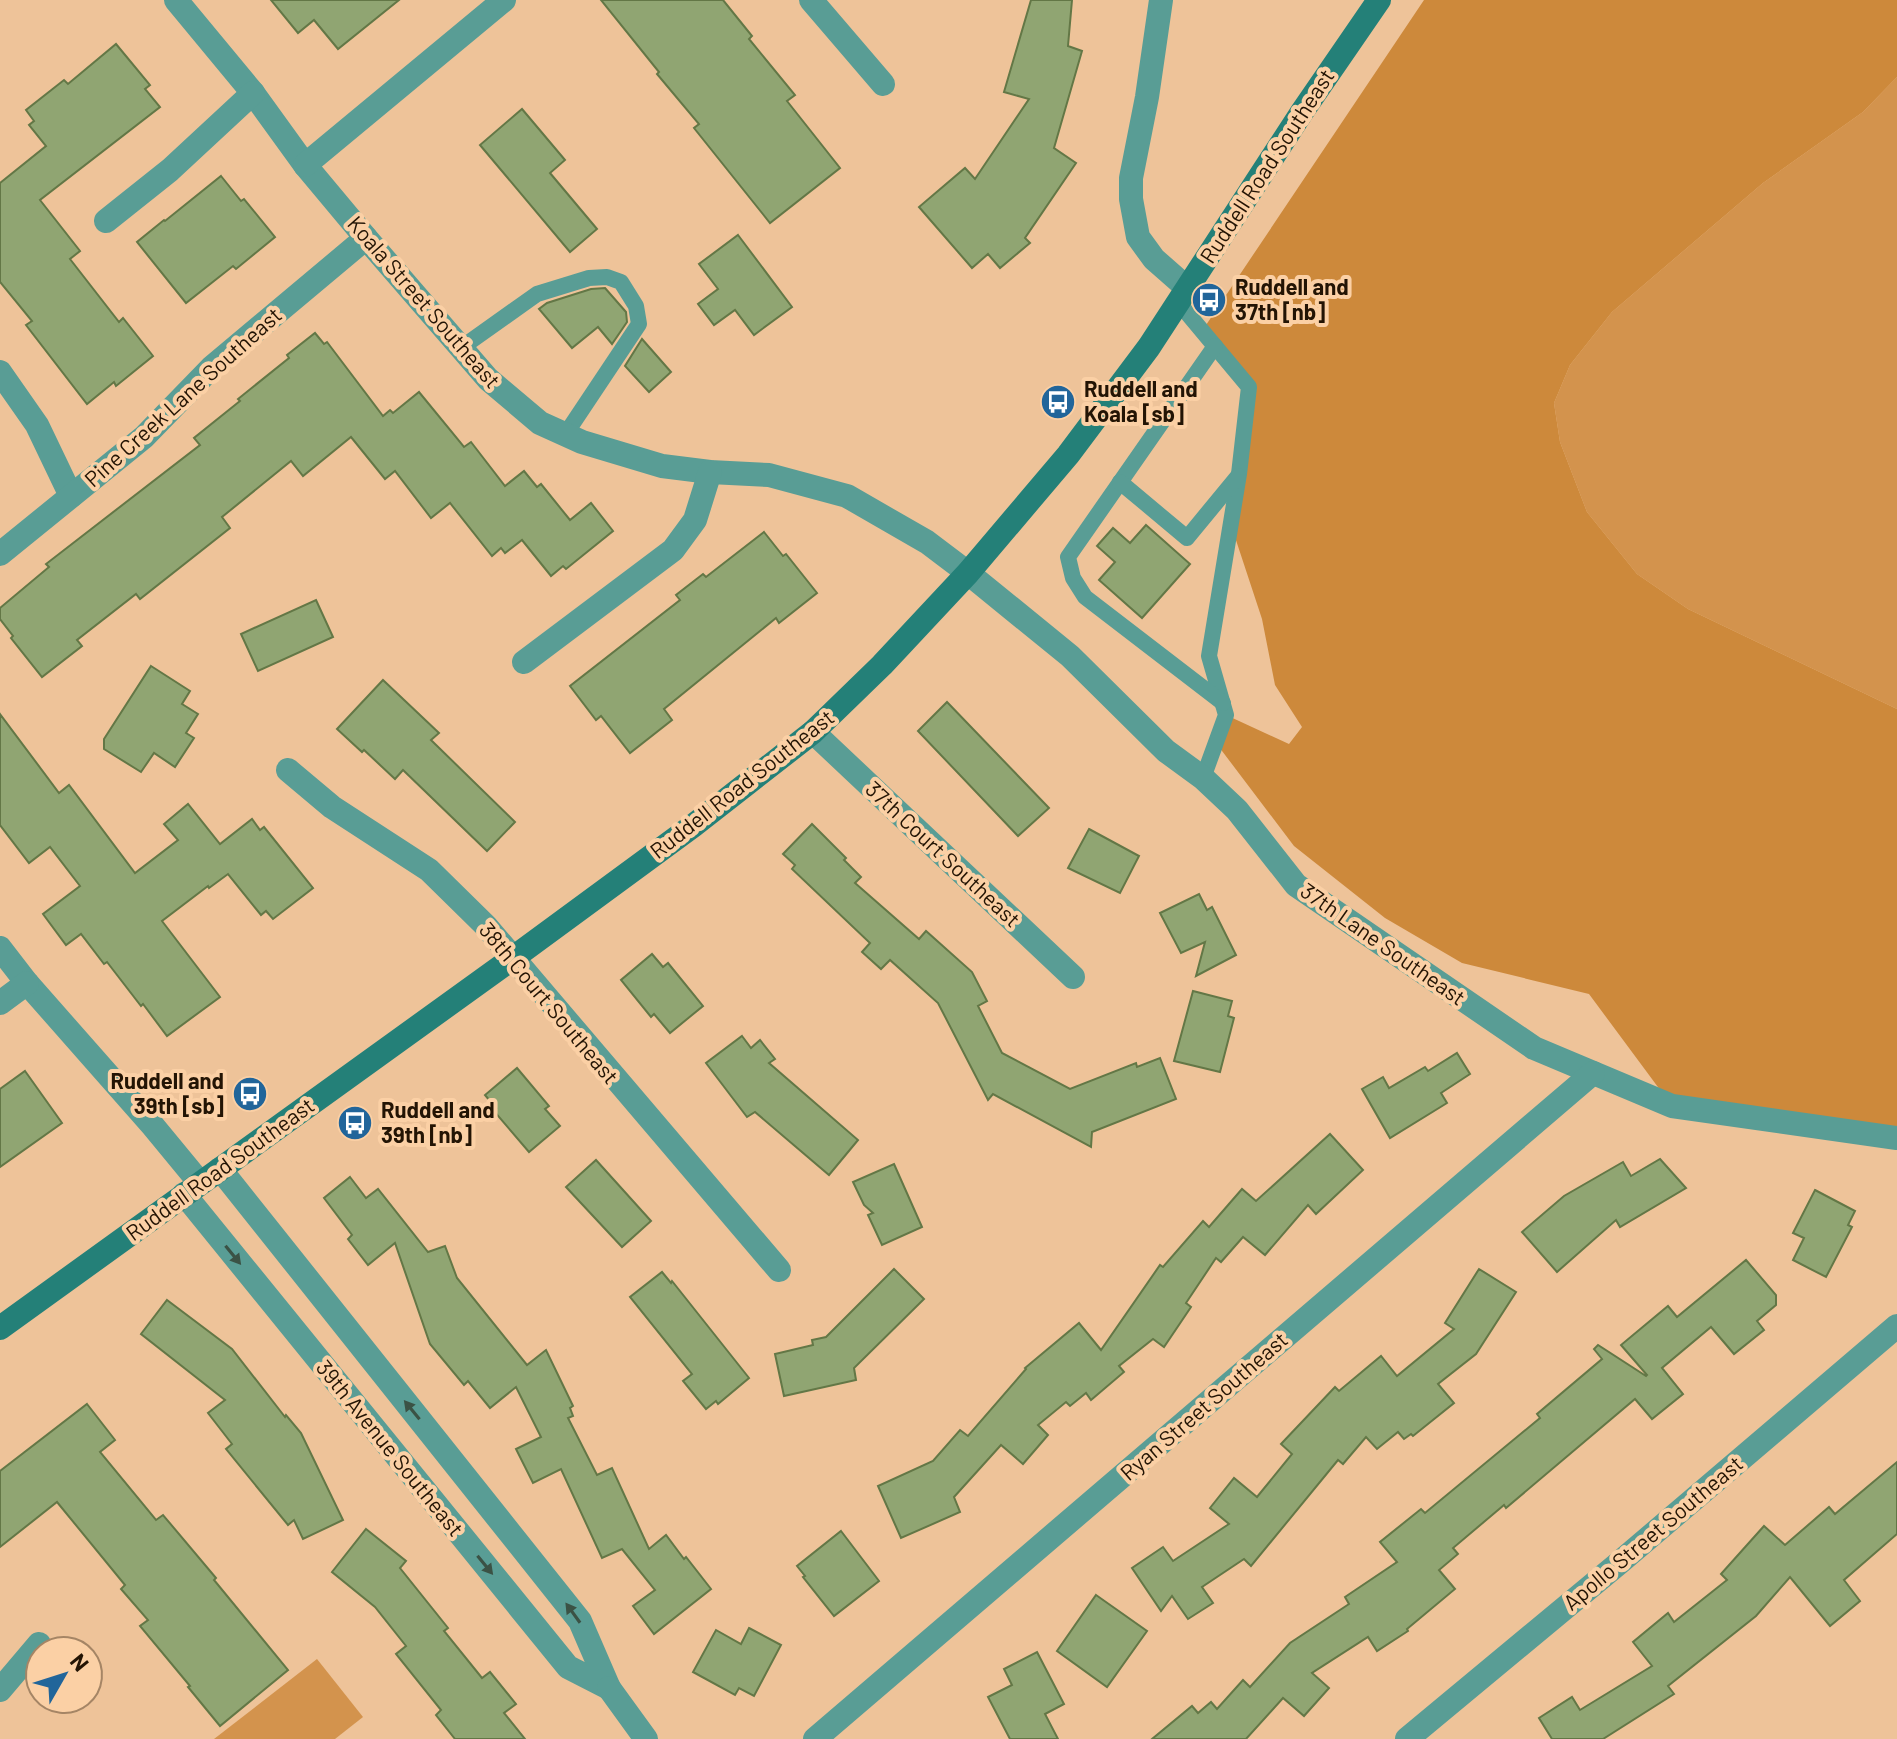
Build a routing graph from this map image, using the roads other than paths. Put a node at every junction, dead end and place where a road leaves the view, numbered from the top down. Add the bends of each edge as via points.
1 (176, 0) edge
2 (504, 0) edge
3 (1161, 0) edge
4 (1379, 0) edge
5 (825, 5) edge
6 (883, 84) dead end
7 (253, 93) junction
8 (305, 165) junction
9 (106, 221) dead end
10 (366, 238) junction
11 (1183, 295) junction
12 (1215, 346) junction
13 (461, 348) junction
14 (0, 372) edge
15 (565, 435) junction
16 (710, 472) junction
17 (1239, 474) junction
18 (1120, 482) junction
19 (71, 496) junction
20 (0, 554) edge
21 (968, 573) junction
22 (524, 662) dead end
23 (1223, 703) junction
24 (813, 732) junction
25 (288, 770) dead end
26 (1203, 778) junction
27 (0, 948) edge
28 (513, 958) junction
29 (1073, 977) dead end
30 (27, 983) junction
31 (0, 1003) edge
32 (1593, 1073) junction
33 (1897, 1138) edge
34 (201, 1182) junction
35 (779, 1270) dead end
36 (1897, 1326) edge
37 (0, 1328) edge
38 (24, 1662) edge
39 (609, 1688) junction
40 (0, 1690) edge
41 (646, 1739) edge
42 (815, 1739) edge
43 (1407, 1739) edge

1 - 7 street, Koala Street Southeast
2 - 8 street
3 - 11 street via 1131,199 1138,237
4 - 11 main road, Ruddell Road Southeast
5 - 6 street
7 - 8 street, Koala Street Southeast
7 - 9 street
8 - 10 street, Koala Street Southeast
10 - 13 street, Koala Street Southeast
10 - 19 street, Pine Creek Lane Southeast via 211,368 144,437
11 - 12 lane
11 - 21 main road, Ruddell Road Southeast via 1068,455
12 - 17 lane via 1249,387
12 - 18 lane
13 - 15 street, Koala Street Southeast via 540,423
13 - 15 lane via 537,294 589,278 621,282 636,306 639,324
14 - 19 street via 37,425
15 - 16 street, Koala Street Southeast via 662,466
16 - 21 street, Koala Street Southeast via 769,475 847,496 927,542
16 - 22 street via 695,520 673,550
17 - 18 lane via 1187,538
17 - 23 lane via 1209,656
18 - 23 lane via 1068,557 1073,578 1085,597
19 - 20 street, Pine Creek Lane Southeast
21 - 24 main road, Ruddell Road Southeast
21 - 26 street, 37th Lane Southeast via 1070,656 1166,751
23 - 26 lane via 1226,715
24 - 28 main road, Ruddell Road Southeast
24 - 29 street, 37th Court Southeast
25 - 28 street, 38th Court Southeast via 332,807 429,870
26 - 32 street, 37th Lane Southeast via 1237,810 1296,885 1534,1048
27 - 30 street, 39th Avenue Southeast
28 - 34 main road, Ruddell Road Southeast
28 - 35 street, 38th Court Southeast
30 - 31 street
30 - 34 street, 39th Avenue Southeast
32 - 33 street, 37th Lane Southeast via 1672,1106
32 - 42 street, Ryan Street Southeast
34 - 37 main road, Ruddell Road Southeast
39 -> 34 street, 39th Avenue Southeast via 580,1621
34 -> 39 street, 39th Avenue Southeast via 568,1667
36 - 43 street, Apollo Street Southeast
38 - 40 street
39 - 41 street, 39th Avenue Southeast

